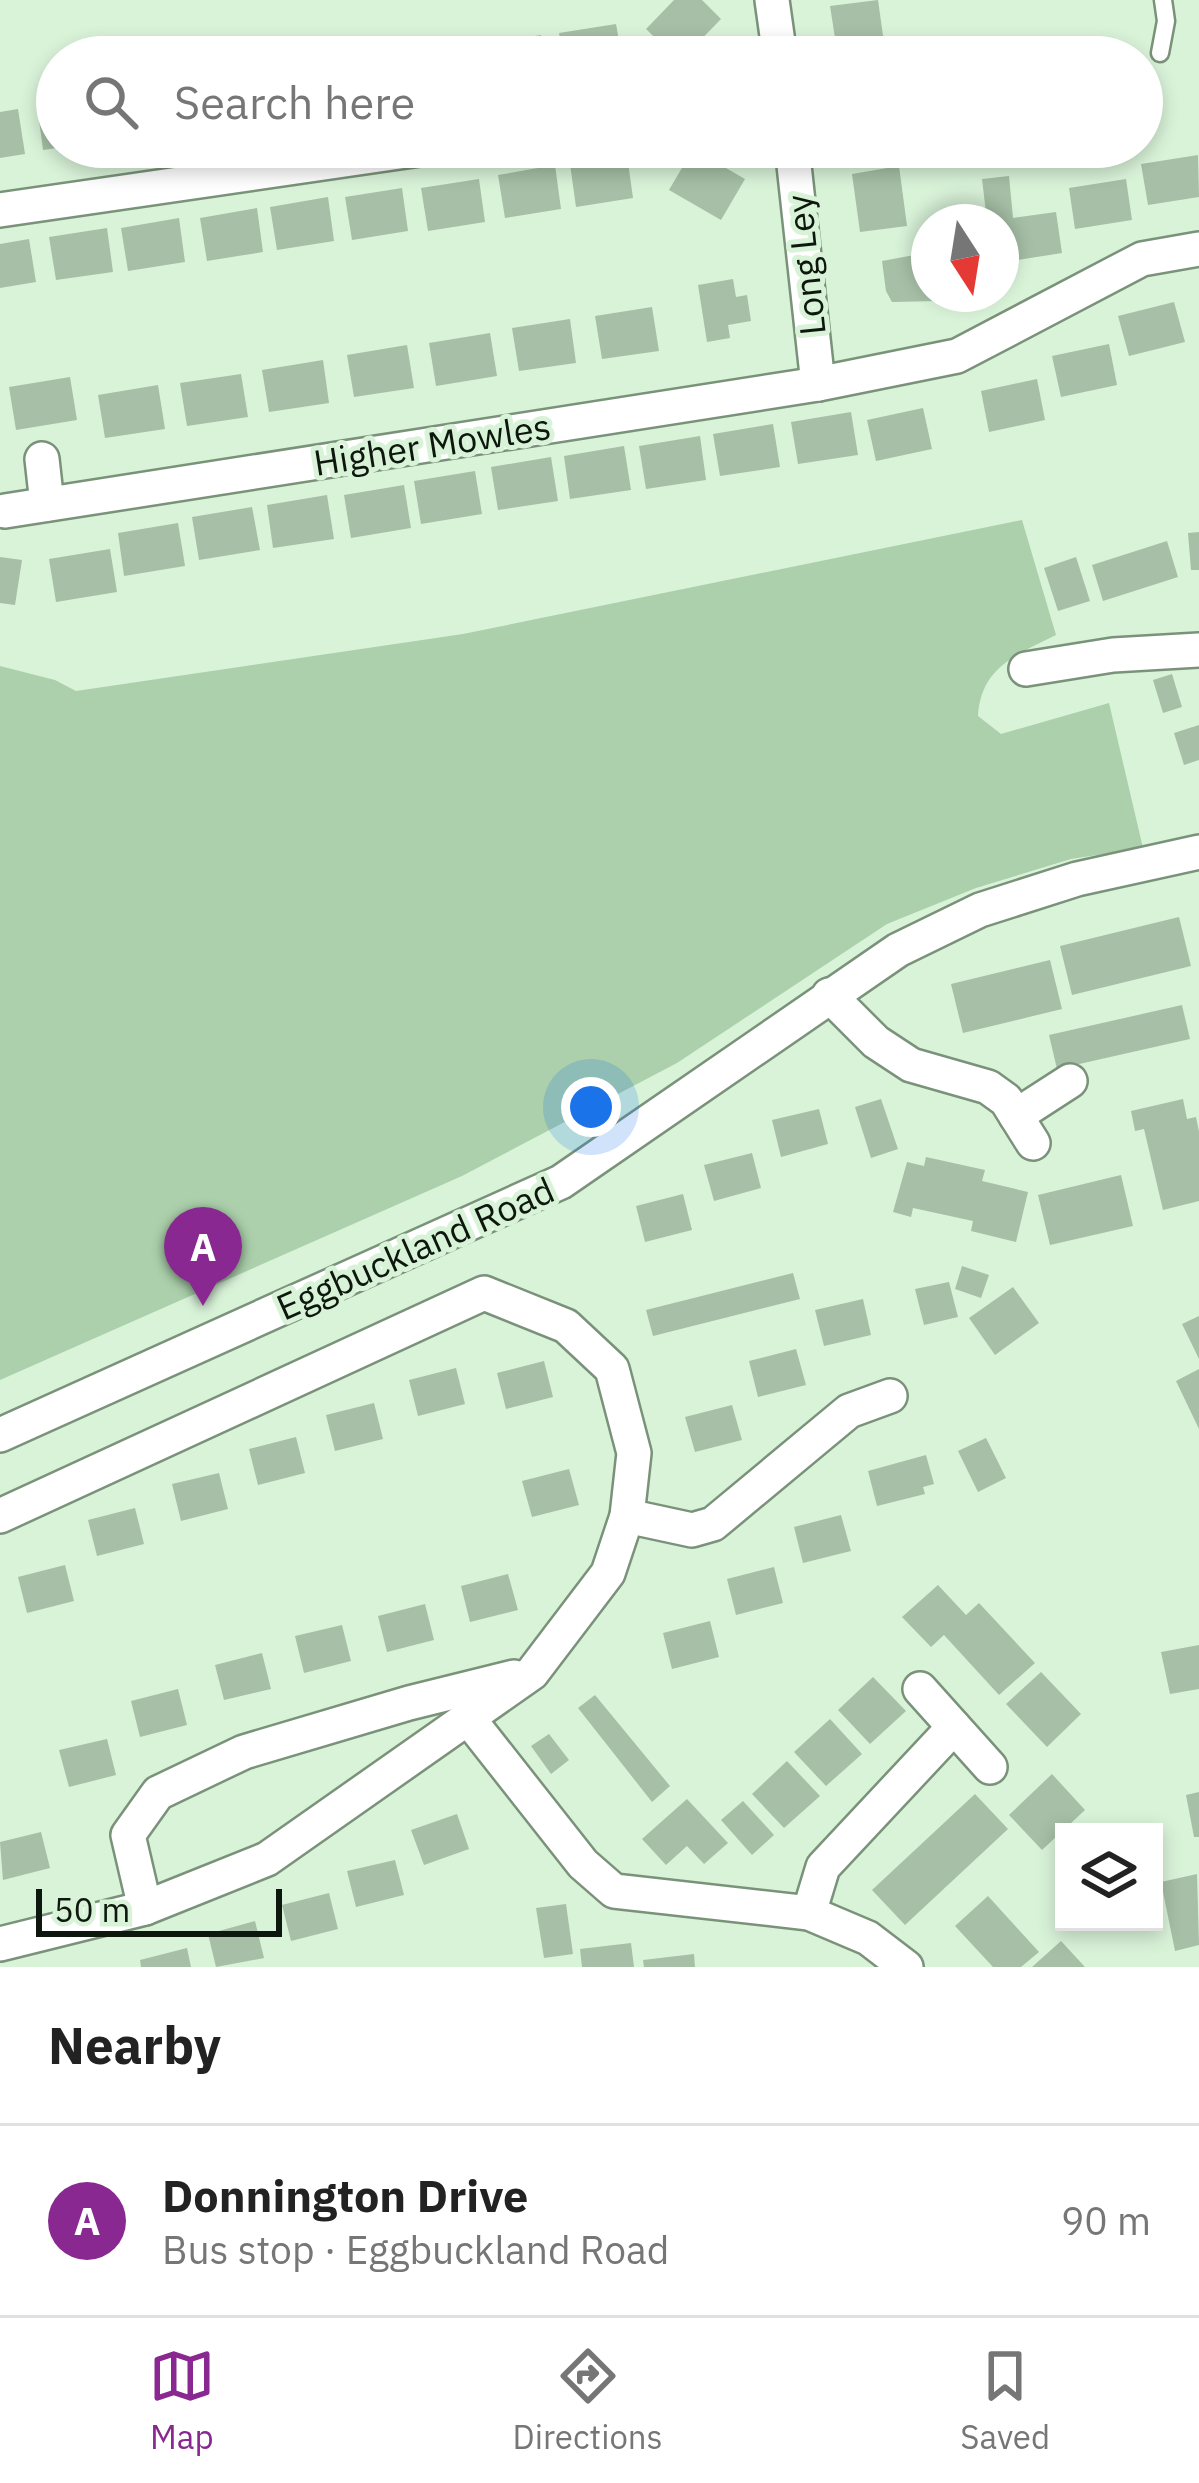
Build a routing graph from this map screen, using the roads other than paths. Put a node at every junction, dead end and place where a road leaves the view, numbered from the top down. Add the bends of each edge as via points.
1 (772, 0) edge
2 (1162, 0) edge
3 (777, 36) edge
4 (1163, 37) edge
5 (292, 168) edge
6 (794, 168) edge
7 (0, 211) edge
8 (1199, 249) edge
9 (818, 384) junction
10 (42, 459) dead end
11 (47, 504) junction
12 (5, 511) dead end
13 (1199, 650) edge
14 (1026, 669) dead end
15 (1199, 852) edge
16 (830, 995) junction
17 (1070, 1081) dead end
18 (891, 1396) dead end
19 (0, 1436) edge
20 (0, 1516) edge
21 (627, 1516) junction
22 (532, 1672) junction
23 (920, 1689) dead end
24 (468, 1718) junction
25 (954, 1727) junction
26 (990, 1767) dead end
27 (146, 1908) junction
28 (808, 1913) junction
29 (0, 1944) edge
30 (906, 1967) edge

1 - 3 street
2 - 4 lane
5 - 7 street
6 - 9 street, Long Ley
8 - 9 street, Higher Mowles via 1142,259 957,356
9 - 11 street, Higher Mowles
10 - 11 street
11 - 12 street, Higher Mowles
13 - 14 street
15 - 16 street, Eggbuckland Road via 980,910
16 - 17 street via 910,1065 988,1087 1024,1130
16 - 19 street, Eggbuckland Road via 561,1182
18 - 21 street via 849,1411 713,1524 692,1531
20 - 21 street via 484,1293 566,1326 612,1370 634,1453
21 - 22 street via 608,1573
22 - 24 street
22 - 27 street via 244,1752 158,1793 128,1835
23 - 25 street
24 - 27 street via 267,1859
24 - 28 street via 614,1891
25 - 26 street
25 - 28 street via 823,1867
27 - 29 street
28 - 30 street via 868,1938

